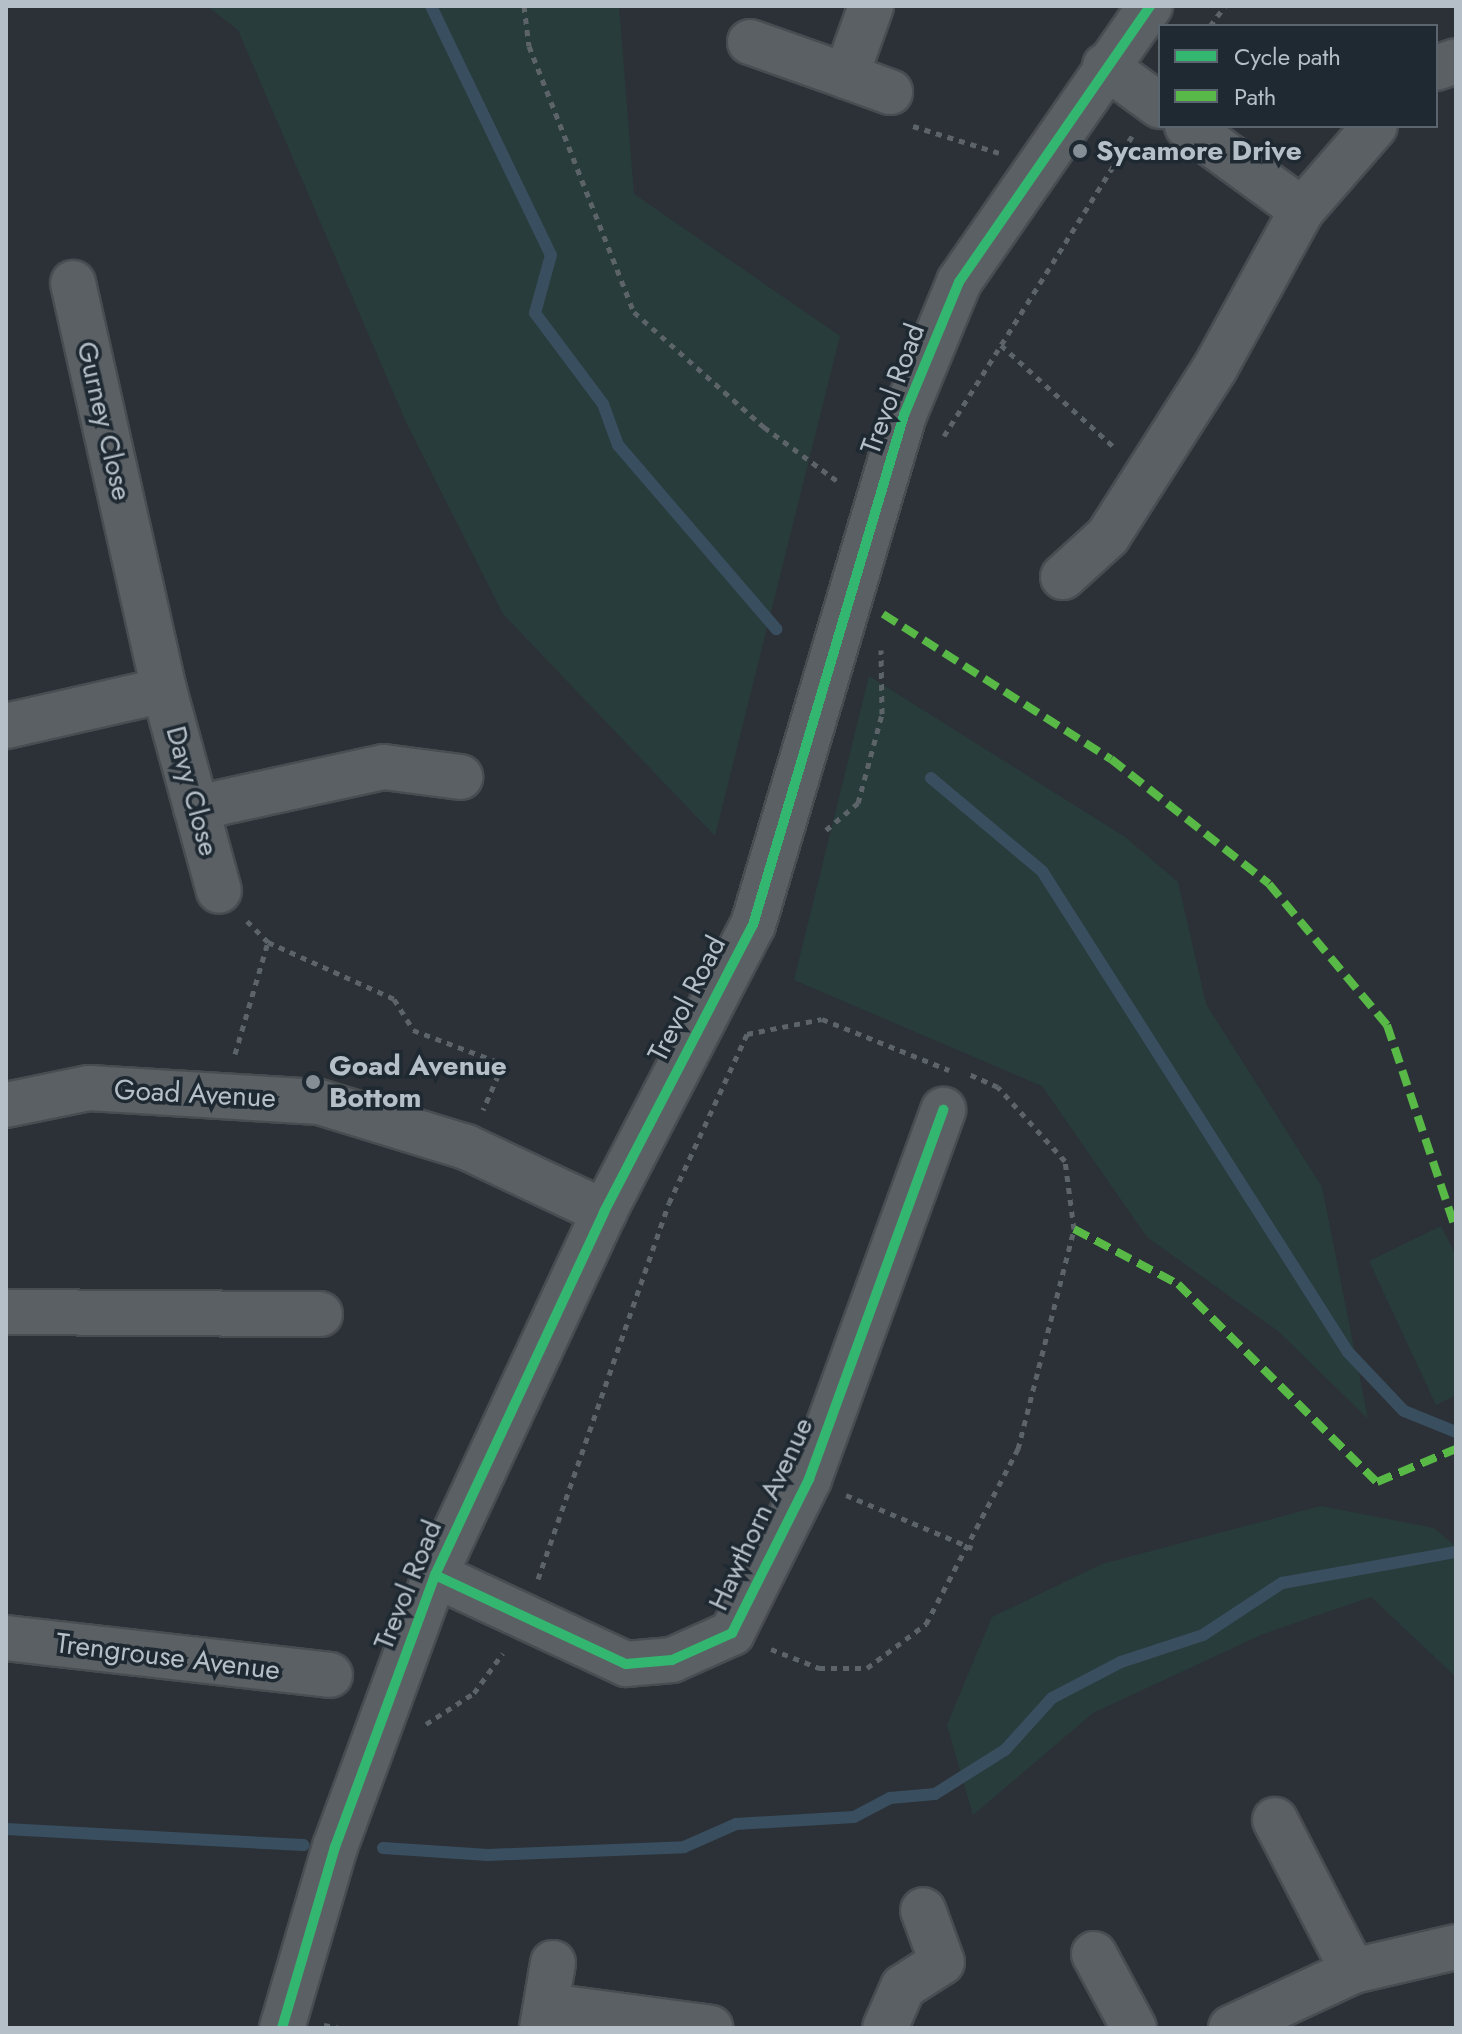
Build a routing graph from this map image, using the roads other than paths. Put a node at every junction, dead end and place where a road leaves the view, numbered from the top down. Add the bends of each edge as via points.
1 (871, 6) edge
2 (1150, 6) edge
3 (750, 42) dead end
4 (1105, 66) junction
5 (846, 76) junction
6 (890, 92) road end
7 (1158, 104) edge
8 (1190, 128) edge
9 (1373, 128) edge
10 (1302, 210) junction
11 (73, 283) dead end
12 (138, 558) joint
13 (1063, 577) dead end
14 (164, 690) junction
15 (6, 726) edge
16 (460, 777) dead end
17 (196, 808) junction
18 (219, 891) dead end
19 (6, 1105) edge
20 (943, 1110) road end
21 (604, 1212) junction
22 (6, 1312) edge
23 (320, 1314) dead end
24 (435, 1575) junction
25 (6, 1638) edge
26 (330, 1675) dead end
27 (1275, 1820) dead end
28 (923, 1910) dead end
29 (1456, 1947) edge
30 (1094, 1954) dead end
31 (553, 1963) dead end
32 (1353, 1971) junction
33 (545, 2017) edge
34 (282, 2028) edge
35 (711, 2028) edge
36 (885, 2028) edge
37 (1134, 2028) edge
38 (1231, 2028) edge

1 - 5 street
2 - 4 street, Trevol Road
3 - 5 street
4 - 7 street
4 - 21 street, Trevol Road via 959,282 904,415 753,925
5 - 6 street
8 - 10 street
9 - 10 street
10 - 13 street via 1108,536
11 - 12 street, Gurney Close
12 - 14 street, Davy Close
14 - 15 street, Davy Close
14 - 17 street, Davy Close
16 - 17 street via 384,767
17 - 18 street, Davy Close
19 - 21 street, Goad Avenue via 89,1088 319,1102 466,1147
20 - 24 street, Hawthorn Avenue via 809,1479 732,1633 672,1660 626,1664
21 - 24 street, Trevol Road
22 - 23 street
24 - 34 street, Trevol Road via 379,1727
25 - 26 street, Trengrouse Avenue
27 - 32 street
28 - 36 street via 942,1962 903,1987
29 - 32 street
30 - 37 street
31 - 33 street
32 - 38 street
33 - 35 street

